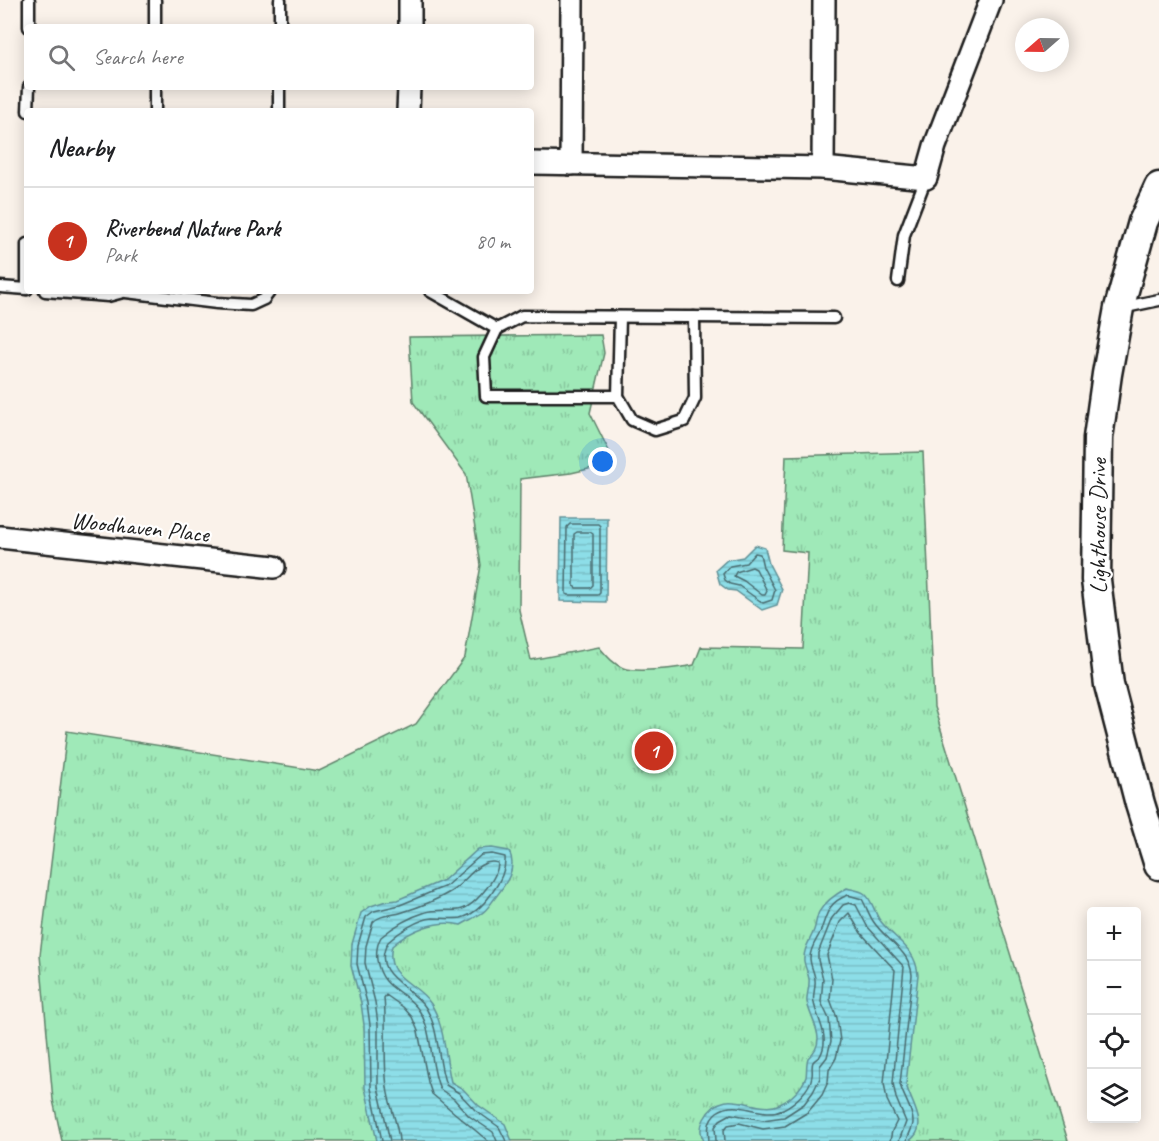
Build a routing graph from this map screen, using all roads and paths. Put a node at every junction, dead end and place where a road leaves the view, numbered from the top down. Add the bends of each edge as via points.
1 (29, 0) edge
2 (155, 0) edge
3 (280, 0) edge
4 (410, 0) edge
5 (572, 0) edge
6 (824, 0) edge
7 (991, 0) edge
8 (29, 24) edge
9 (155, 24) edge
10 (280, 24) edge
11 (410, 24) edge
12 (28, 90) edge
13 (155, 90) edge
14 (279, 90) edge
15 (409, 90) edge
16 (28, 108) edge
17 (155, 108) edge
18 (279, 108) edge
19 (408, 108) edge
20 (534, 163) edge
21 (571, 164) junction
22 (823, 168) junction
23 (926, 178) junction
24 (1159, 187) edge
25 (898, 281) dead end
26 (0, 287) edge
27 (24, 289) edge
28 (83, 294) edge
29 (117, 294) edge
30 (143, 294) edge
31 (268, 294) edge
32 (435, 294) edge
33 (1159, 300) edge
34 (1119, 308) junction
35 (620, 317) junction
36 (694, 317) junction
37 (834, 318) dead end
38 (497, 329) junction
39 (618, 396) junction
40 (0, 537) edge
41 (274, 567) dead end
42 (1159, 865) edge

1 - 8 lane
2 - 9 lane
3 - 10 lane
4 - 11 street
5 - 21 street
6 - 22 street
7 - 23 street
12 - 16 lane
13 - 17 lane
14 - 18 lane
15 - 19 street
20 - 21 street
21 - 22 street
22 - 23 street
23 - 25 lane via 904,235
24 - 34 street, Lighthouse Drive via 1143,222
26 - 27 lane
28 - 29 lane
30 - 31 lane via 251,305
32 - 38 lane
33 - 34 lane
34 - 42 street, Lighthouse Drive via 1098,438 1096,579 1109,685
35 - 36 lane
35 - 38 lane via 522,316
35 - 39 lane
36 - 37 lane
36 - 39 lane via 695,398 684,421 655,430 632,420
38 - 39 lane via 484,357 486,396
40 - 41 street, Woodhaven Place

